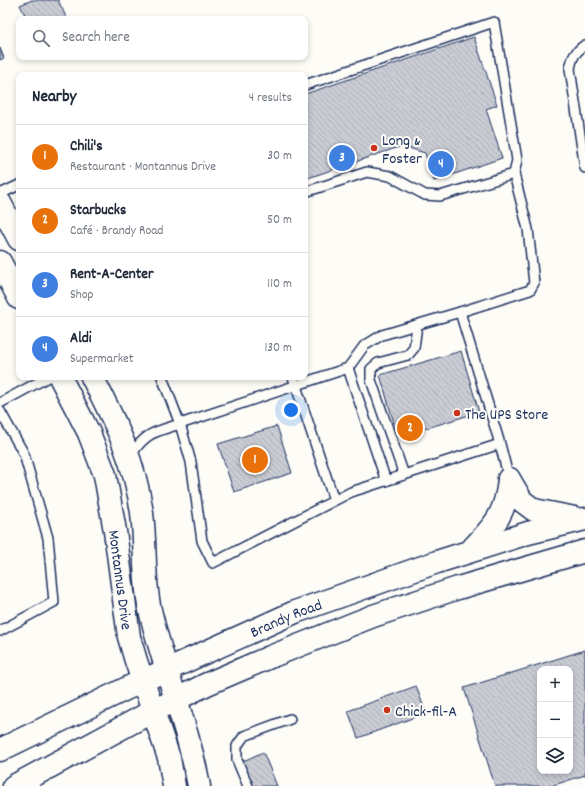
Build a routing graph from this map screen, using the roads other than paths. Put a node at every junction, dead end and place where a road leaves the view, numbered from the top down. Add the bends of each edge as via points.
1 (585, 45) edge
2 (308, 83) edge
3 (585, 168) edge
4 (514, 174) junction
5 (16, 186) edge
6 (308, 191) edge
7 (0, 194) edge
8 (0, 203) edge
9 (16, 233) edge
10 (0, 262) edge
11 (16, 292) edge
12 (460, 312) junction
13 (417, 325) junction
14 (348, 368) junction
15 (308, 378) edge
16 (43, 380) edge
17 (62, 380) edge
18 (94, 380) edge
19 (163, 380) edge
20 (294, 381) edge
21 (0, 404) edge
22 (0, 411) edge
23 (180, 424) junction
24 (500, 444) junction
25 (129, 458) junction
26 (404, 475) junction
27 (509, 479) junction
28 (386, 480) junction
29 (334, 500) junction
30 (585, 519) edge
31 (585, 551) edge
32 (469, 552) junction
33 (0, 631) edge
34 (167, 670) junction
35 (142, 681) junction
36 (176, 700) junction
37 (153, 711) junction
38 (290, 719) dead end
39 (0, 750) edge
40 (14, 786) edge
41 (174, 786) edge
42 (199, 786) edge
43 (248, 786) edge

1 - 3 lane via 572,57 570,69
2 - 4 lane via 494,22 517,160
4 - 6 lane via 440,196 425,195 390,176 367,172
4 - 12 lane via 528,228 534,283 530,290
5 - 7 lane
8 - 9 main road
10 - 11 main road
12 - 13 lane
12 - 24 lane
13 - 14 lane via 382,335 364,346
13 - 26 lane via 414,348 408,356 378,363 371,369 371,380
14 - 15 lane
14 - 28 lane
16 - 21 lane
17 - 35 main road, Montannus Drive via 89,433 105,475 128,632
18 - 25 main road, Montannus Drive via 117,426
19 - 23 lane
20 - 23 lane
20 - 29 lane
22 - 33 lane via 24,454 48,538 54,602
23 - 25 lane via 144,438
23 - 29 lane via 191,462 202,542 214,564
24 - 26 lane
24 - 27 lane
25 - 34 main road, Montannus Drive via 142,512 149,605
26 - 28 lane
27 - 30 main road via 522,501 534,510
27 - 32 main road via 505,504 497,521
28 - 29 lane
30 - 32 main road, Brandy Road via 528,533
31 - 36 main road, Brandy Road via 373,616 270,657
32 - 34 main road, Brandy Road via 295,612
34 - 35 main road, Brandy Road
34 - 36 main road, Montannus Drive
35 - 37 main road, Montannus Drive
35 - 39 main road, Brandy Road
36 - 37 main road, Brandy Road
36 - 42 main road, Montannus Drive via 193,754
37 - 40 main road, Brandy Road
37 - 41 main road, Montannus Drive
38 - 43 lane via 244,736 236,746 237,760

